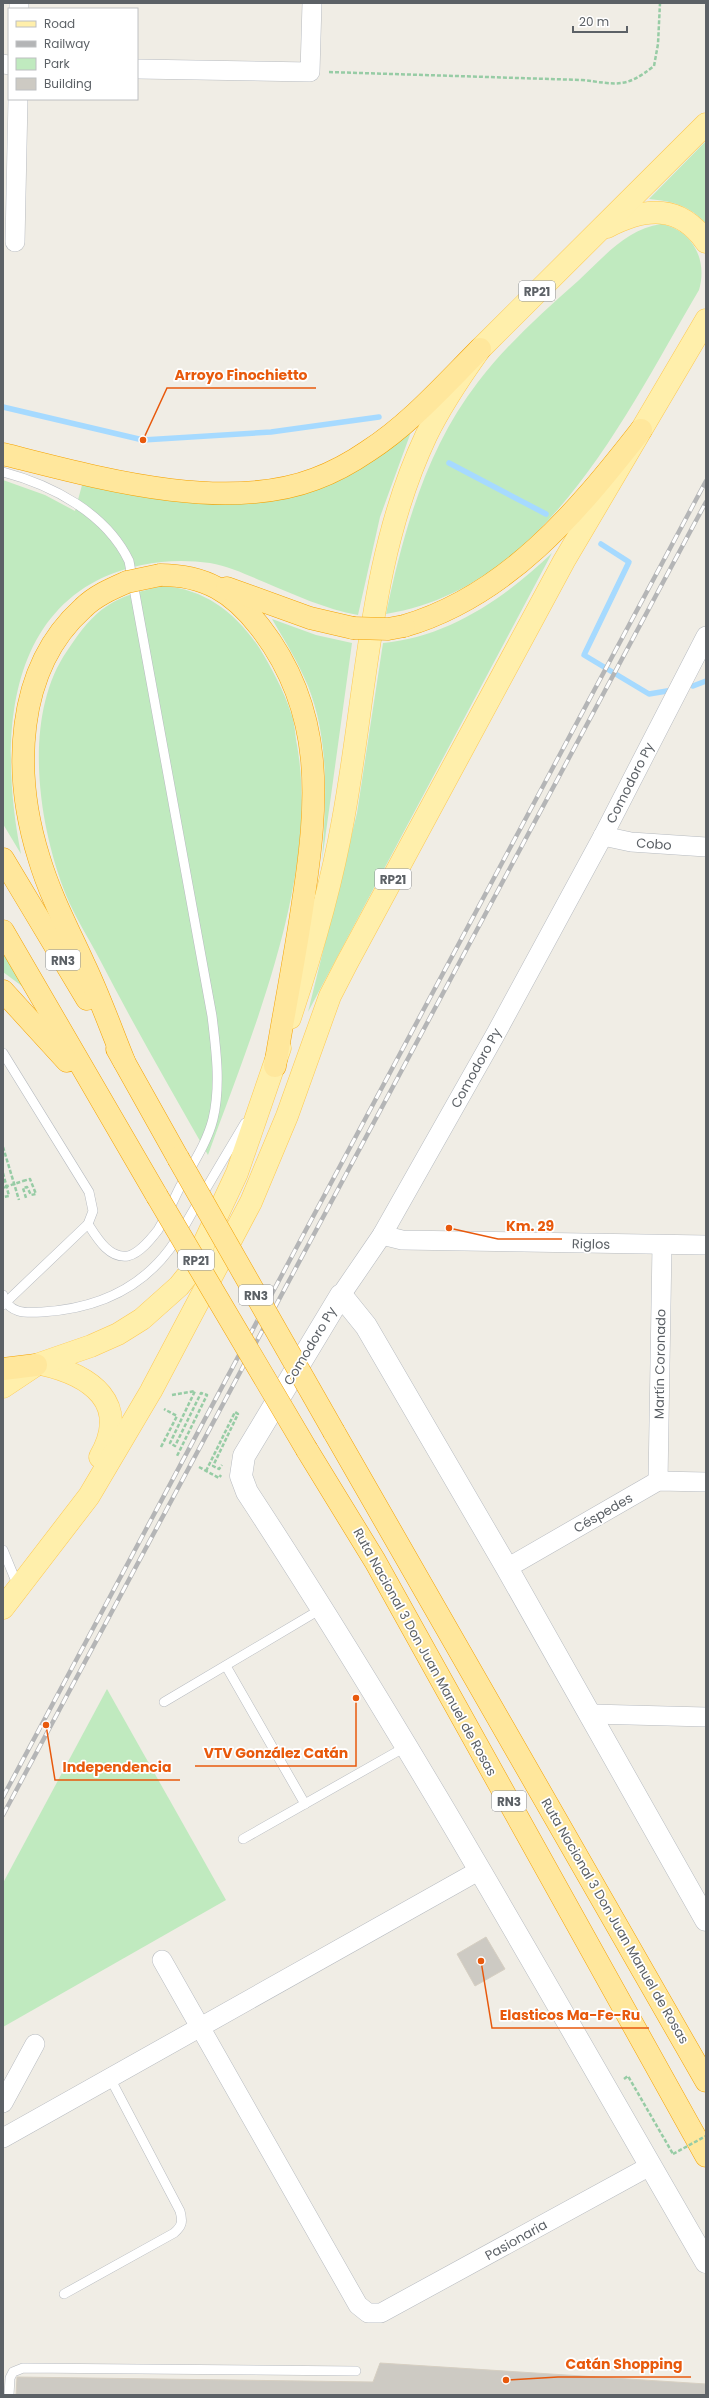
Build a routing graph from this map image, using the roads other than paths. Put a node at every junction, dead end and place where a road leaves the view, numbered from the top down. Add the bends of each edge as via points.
1 (312, 3) edge
2 (138, 69) edge
3 (18, 100) edge
4 (706, 124) edge
5 (595, 233) junction
6 (15, 242) dead end
7 (706, 242) edge
8 (704, 322) edge
9 (480, 349) junction
10 (641, 430) junction
11 (3, 454) edge
12 (3, 472) edge
13 (216, 585) junction
14 (706, 636) edge
15 (603, 836) junction
16 (706, 847) edge
17 (3, 859) edge
18 (3, 931) edge
19 (3, 992) edge
20 (3, 1053) edge
21 (124, 1061) junction
22 (272, 1074) junction
23 (112, 1116) junction
24 (88, 1224) junction
25 (382, 1235) junction
26 (706, 1245) edge
27 (662, 1246) junction
28 (3, 1295) edge
29 (341, 1295) junction
30 (4, 1305) edge
31 (3, 1359) edge
32 (38, 1364) junction
33 (3, 1369) edge
34 (3, 1387) edge
35 (658, 1481) junction
36 (706, 1482) edge
37 (3, 1550) edge
38 (507, 1568) junction
39 (16, 1579) junction
40 (3, 1602) edge
41 (3, 1608) edge
42 (322, 1608) junction
43 (226, 1666) junction
44 (164, 1702) dead end
45 (591, 1714) junction
46 (706, 1717) edge
47 (407, 1746) junction
48 (305, 1804) junction
49 (243, 1839) dead end
50 (480, 1870) junction
51 (706, 1920) edge
52 (162, 1960) dead end
53 (201, 2028) junction
54 (35, 2044) dead end
55 (110, 2078) junction
56 (706, 2081) edge
57 (3, 2103) edge
58 (3, 2138) edge
59 (706, 2156) edge
60 (650, 2166) junction
61 (706, 2262) edge
62 (64, 2294) dead end
63 (356, 2371) dead end
64 (9, 2395) edge

1 - 2 street via 310,72
3 - 6 street
4 - 5 main road, RP21
5 - 7 main road via 617,221 640,214 659,212 674,214 687,221
5 - 9 main road, RP21
8 - 10 main road, RP21
9 - 11 highway via 398,428 369,450 315,480 288,487 258,491 191,492 127,483
9 - 22 main road, RP21 via 458,380 427,436 400,504 372,616 344,819 329,892 319,932
10 - 13 highway, bridge via 577,508 542,544 507,574 453,608 429,619 388,630 353,628 310,618
10 - 41 main road, RP21 via 564,561 330,996 287,1116 251,1202 146,1400 89,1496
12 - 24 lane via 54,491 82,507 114,537 129,560 216,1044 217,1071 213,1119 206,1139 158,1230 138,1251 129,1256 120,1256 100,1242
13 - 21 highway, bridge via 178,575 160,575 127,582 105,592 83,607 49,648 36,674 30,695 24,733 27,800 39,858 51,893
13 - 22 highway via 253,618 284,664 304,715 310,744 315,803 313,837
14 - 15 street, Comodoro Py
15 - 16 street, Cobo via 631,842
15 - 25 street, Comodoro Py via 494,1037
17 - 21 highway, RN3
18 - 23 highway, RN3
19 - 23 highway via 52,1042
20 - 24 lane via 89,1192 93,1211
21 - 56 highway, Ruta Nacional 3 Don Juan Manuel de Rosas / RN3, bridge
22 - 30 lane via 170,1249 137,1283 117,1295 70,1308 24,1313
22 - 32 main road, RP21 via 237,1173 190,1271 179,1286 142,1319 118,1334
23 - 59 highway, Ruta Nacional 3 Don Juan Manuel de Rosas / RN3, bridge via 307,1450 375,1561
24 - 30 lane
25 - 27 street, Riglos via 402,1240
25 - 29 street, Comodoro Py
26 - 27 street, Riglos
27 - 35 street, Martín Coronado
28 - 30 lane
29 - 38 street via 366,1326
29 - 42 street, Comodoro Py via 244,1456 241,1476 246,1492
31 - 32 lane
32 - 33 highway
32 - 34 main road, RP21
32 - 39 main road via 73,1374 98,1391 111,1412 111,1433 81,1490
35 - 36 street
35 - 38 street, Céspedes
37 - 39 lane
38 - 45 street
39 - 40 main road
42 - 43 lane
42 - 47 street, Comodoro Py
43 - 44 lane
43 - 48 lane
45 - 46 street
45 - 51 street
47 - 48 lane
47 - 50 street, Comodoro Py
48 - 49 lane
50 - 53 street
50 - 60 street, Comodoro Py
52 - 53 street
53 - 55 street
53 - 60 street, Pasionaria via 358,2305 368,2313 381,2314
54 - 57 street
55 - 58 street
55 - 62 lane via 180,2212 181,2226 174,2233
60 - 61 street, Comodoro Py
63 - 64 lane via 23,2368 13,2372

